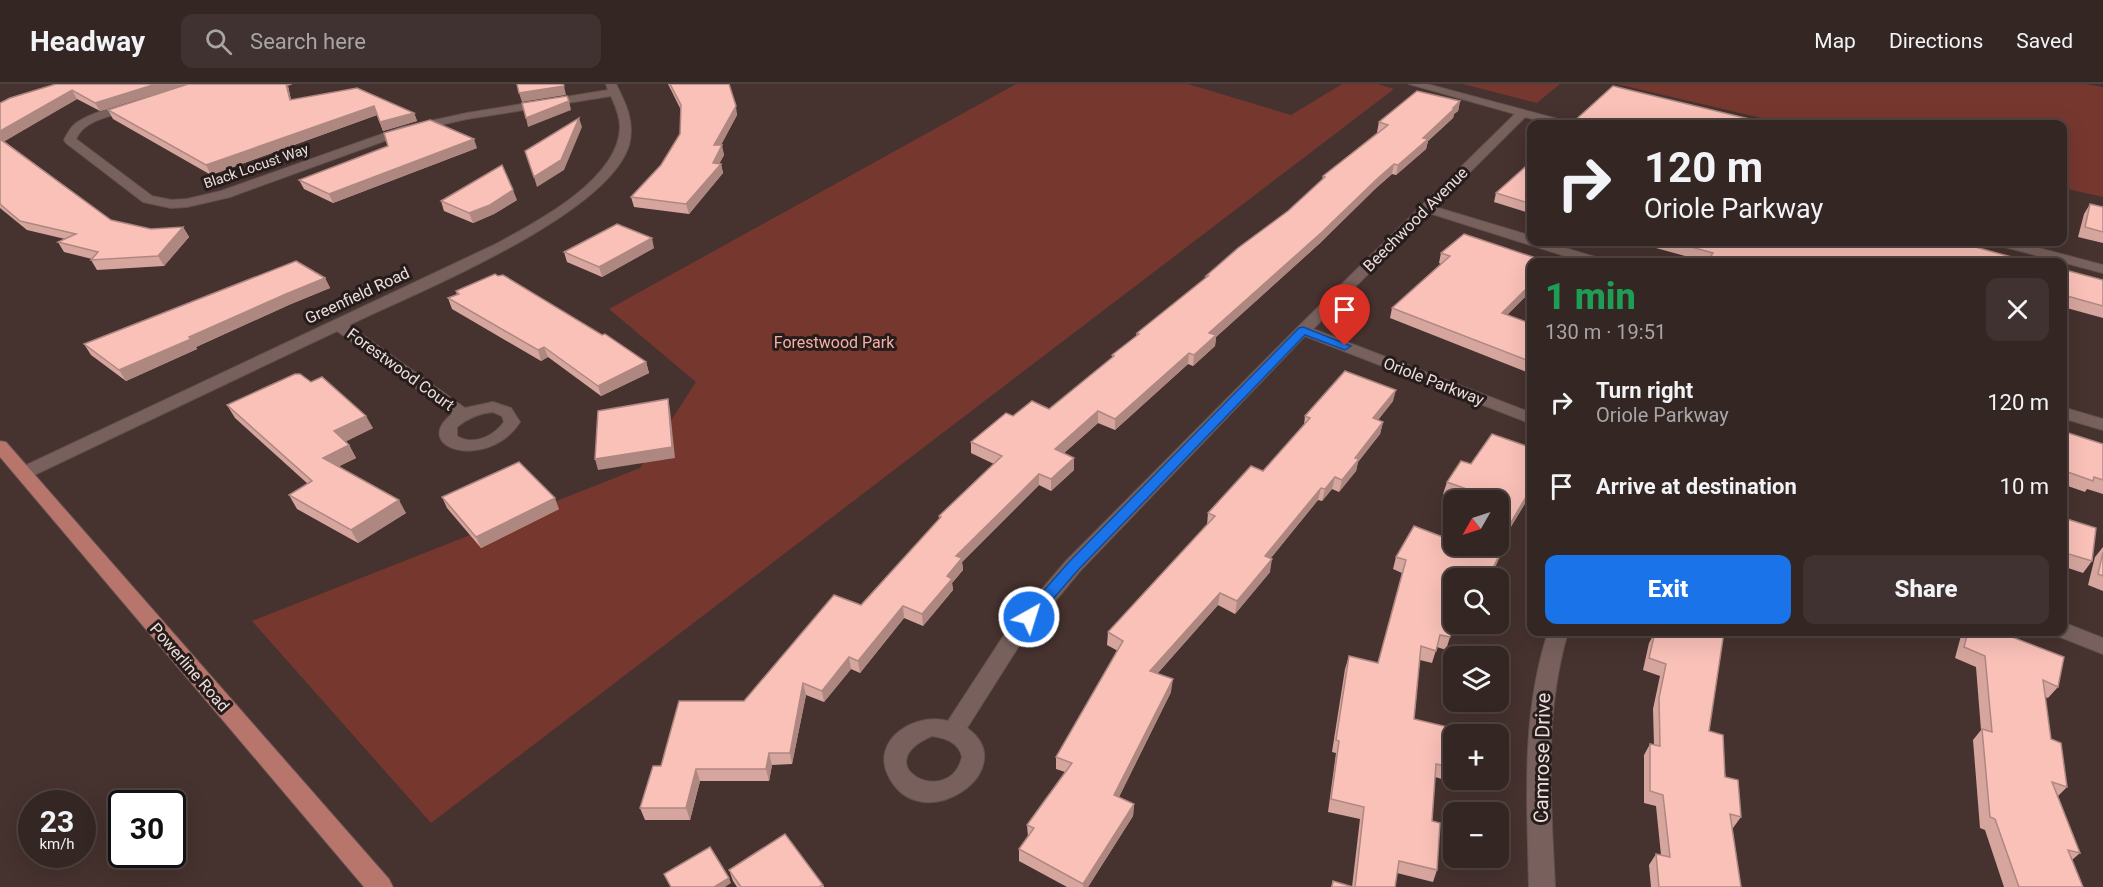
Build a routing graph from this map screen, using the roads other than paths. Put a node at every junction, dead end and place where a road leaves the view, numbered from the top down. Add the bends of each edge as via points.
1 (1414, 84) edge
2 (612, 88) edge
3 (139, 105) edge
4 (1523, 113) junction
5 (1550, 120) edge
6 (1426, 208) junction
7 (1527, 239) edge
8 (1547, 246) edge
9 (2018, 246) edge
10 (1585, 258) edge
11 (2064, 258) edge
12 (2067, 259) edge
13 (2103, 268) edge
14 (338, 324) junction
15 (1303, 330) junction
16 (463, 414) dead end
17 (2067, 414) edge
18 (1527, 417) edge
19 (2103, 425) edge
20 (0, 446) edge
21 (24, 473) junction
22 (2067, 632) edge
23 (1556, 636) edge
24 (2103, 646) edge
25 (954, 730) dead end
26 (380, 887) edge
27 (1542, 887) edge

1 - 4 street
2 - 3 street, Black Locust Way via 406,129 225,194 171,204 148,199 70,140 83,124
2 - 14 street, Greenfield Road via 626,126 625,138 614,162 588,190 528,234
4 - 5 street
4 - 6 street, Beechwood Avenue
6 - 7 street
6 - 15 street, Beechwood Avenue
8 - 10 street
9 - 11 street
12 - 13 street
14 - 16 street, Forestwood Court
14 - 21 street, Greenfield Road
15 - 18 street, Oriole Parkway
15 - 25 street, Beechwood Avenue via 1043,599 994,664
17 - 19 street
20 - 21 main road, Powerline Road
21 - 26 main road, Powerline Road
22 - 24 street
23 - 27 street, Camrose Drive via 1540,698

